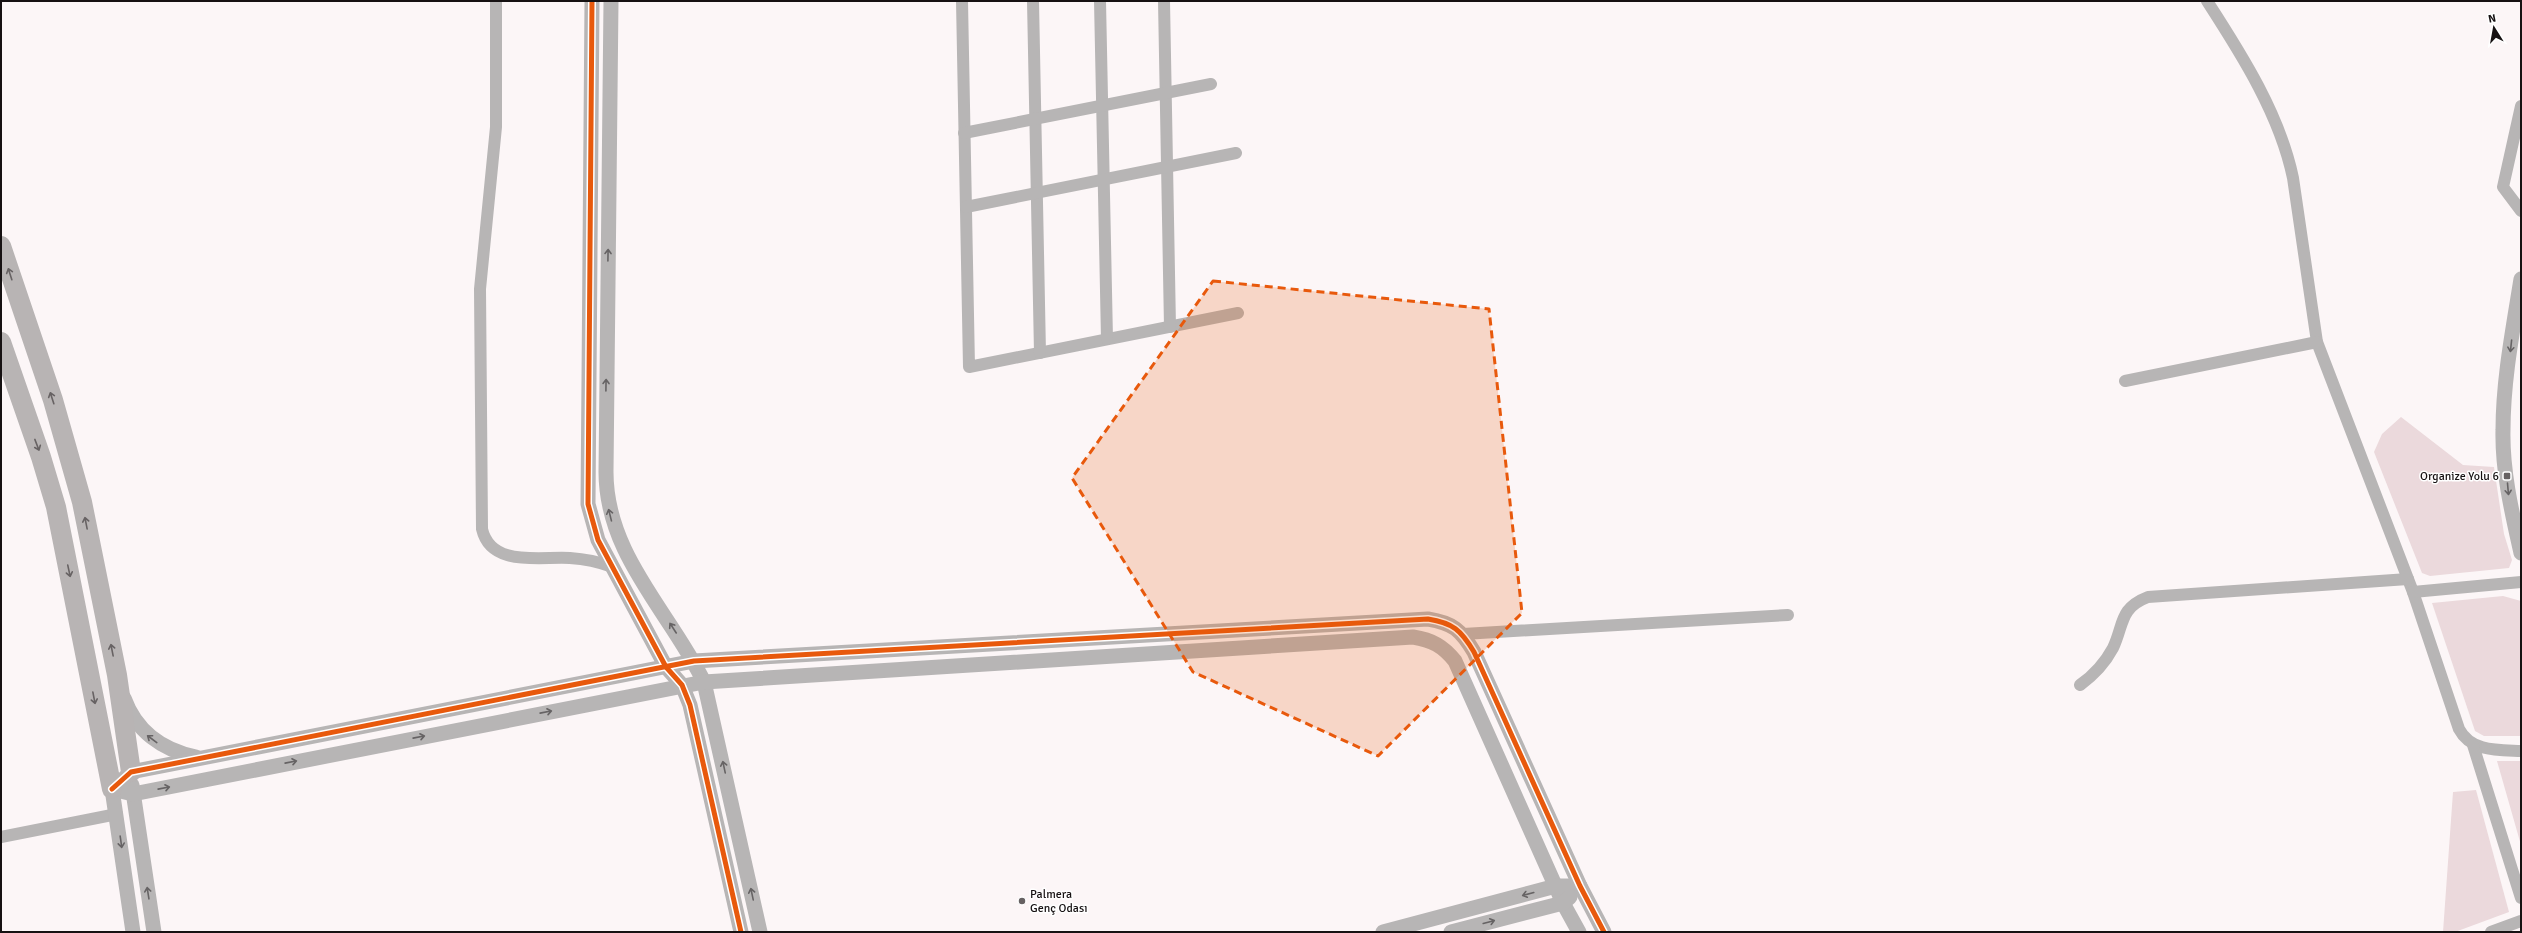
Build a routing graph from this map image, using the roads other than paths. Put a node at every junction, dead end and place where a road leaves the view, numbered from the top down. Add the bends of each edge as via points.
1 (496, 1) edge
2 (592, 1) edge
3 (611, 1) edge
4 (962, 1) edge
5 (1033, 1) edge
6 (1100, 1) edge
7 (1164, 1) edge
8 (2207, 1) edge
9 (1211, 84) dead end
10 (1166, 93) junction
11 (1102, 106) junction
12 (2521, 106) edge
13 (1035, 119) junction
14 (964, 133) junction
15 (1236, 153) dead end
16 (1167, 167) junction
17 (1104, 180) junction
18 (1037, 193) junction
19 (966, 207) junction
20 (2521, 211) edge
21 (1, 246) edge
22 (2521, 279) edge
23 (1238, 313) dead end
24 (1170, 326) junction
25 (1106, 339) junction
26 (1, 342) edge
27 (2316, 342) junction
28 (1040, 353) junction
29 (2125, 381) dead end
30 (2521, 553) edge
31 (612, 567) junction
32 (2408, 579) junction
33 (2521, 582) edge
34 (2413, 592) junction
35 (1788, 615) dead end
36 (1463, 634) junction
37 (694, 661) junction
38 (666, 667) junction
39 (117, 675) junction
40 (704, 682) junction
41 (682, 685) junction
42 (2080, 685) dead end
43 (2473, 745) junction
44 (2521, 751) edge
45 (201, 758) junction
46 (131, 772) junction
47 (112, 789) junction
48 (133, 794) junction
49 (117, 814) junction
50 (1, 838) edge
51 (1556, 886) junction
52 (1580, 886) junction
53 (2521, 898) edge
54 (1563, 903) junction
55 (2521, 921) edge
56 (133, 932) edge
57 (154, 932) edge
58 (741, 932) edge
59 (760, 932) edge
60 (1383, 932) edge
61 (1451, 932) edge
62 (1579, 932) edge
63 (1604, 932) edge
64 (2490, 932) edge

1 - 31 street via 496,127 480,289 482,529 488,544 502,553 533,559 581,559
2 - 31 street via 587,490 594,529
37 -> 3 street via 626,554 612,520 606,494
4 - 14 street
5 - 13 street
6 - 11 street
7 - 10 street
8 - 27 street via 2258,88 2288,155 2294,178
9 - 10 street
10 - 11 street
10 - 16 street
11 - 13 street
11 - 17 street
12 - 20 street via 2503,187
13 - 14 street
13 - 18 street
14 - 19 street
15 - 16 street
16 - 17 street
16 - 24 street
17 - 18 street
17 - 25 street
18 - 19 street
18 - 28 street
19 - 28 street via 968,367
39 -> 21 highway via 82,502 52,400
22 -> 30 street via 2503,430 2509,501
23 - 24 street
24 - 25 street
25 - 28 street
26 -> 47 highway via 56,506
27 - 29 street
27 - 32 street
31 - 38 street
32 - 34 street
32 - 42 street via 2148,597 2136,603 2125,614 2109,655 2097,671
33 - 34 street
34 - 43 street via 2459,729
35 - 36 street
36 - 37 street via 1445,622 1410,620
36 - 52 street via 1477,659
37 - 38 street
37 - 40 street
38 - 41 street
38 - 45 street
45 -> 39 street via 170,749 147,735 128,708
39 - 46 highway
40 - 41 street
40 - 51 street via 1413,637 1429,640 1445,649 1455,661
59 -> 40 street
48 -> 41 street
41 - 58 street via 690,705
43 - 44 street
43 - 53 street
45 - 46 street
46 - 47 street
46 - 48 street
47 - 48 street
47 - 49 street
57 -> 48 street
49 - 50 street
49 -> 56 street
51 - 52 street
51 - 54 street
51 -> 60 street
52 - 54 street
52 - 63 street
61 -> 54 street
54 - 62 street
55 - 64 street

